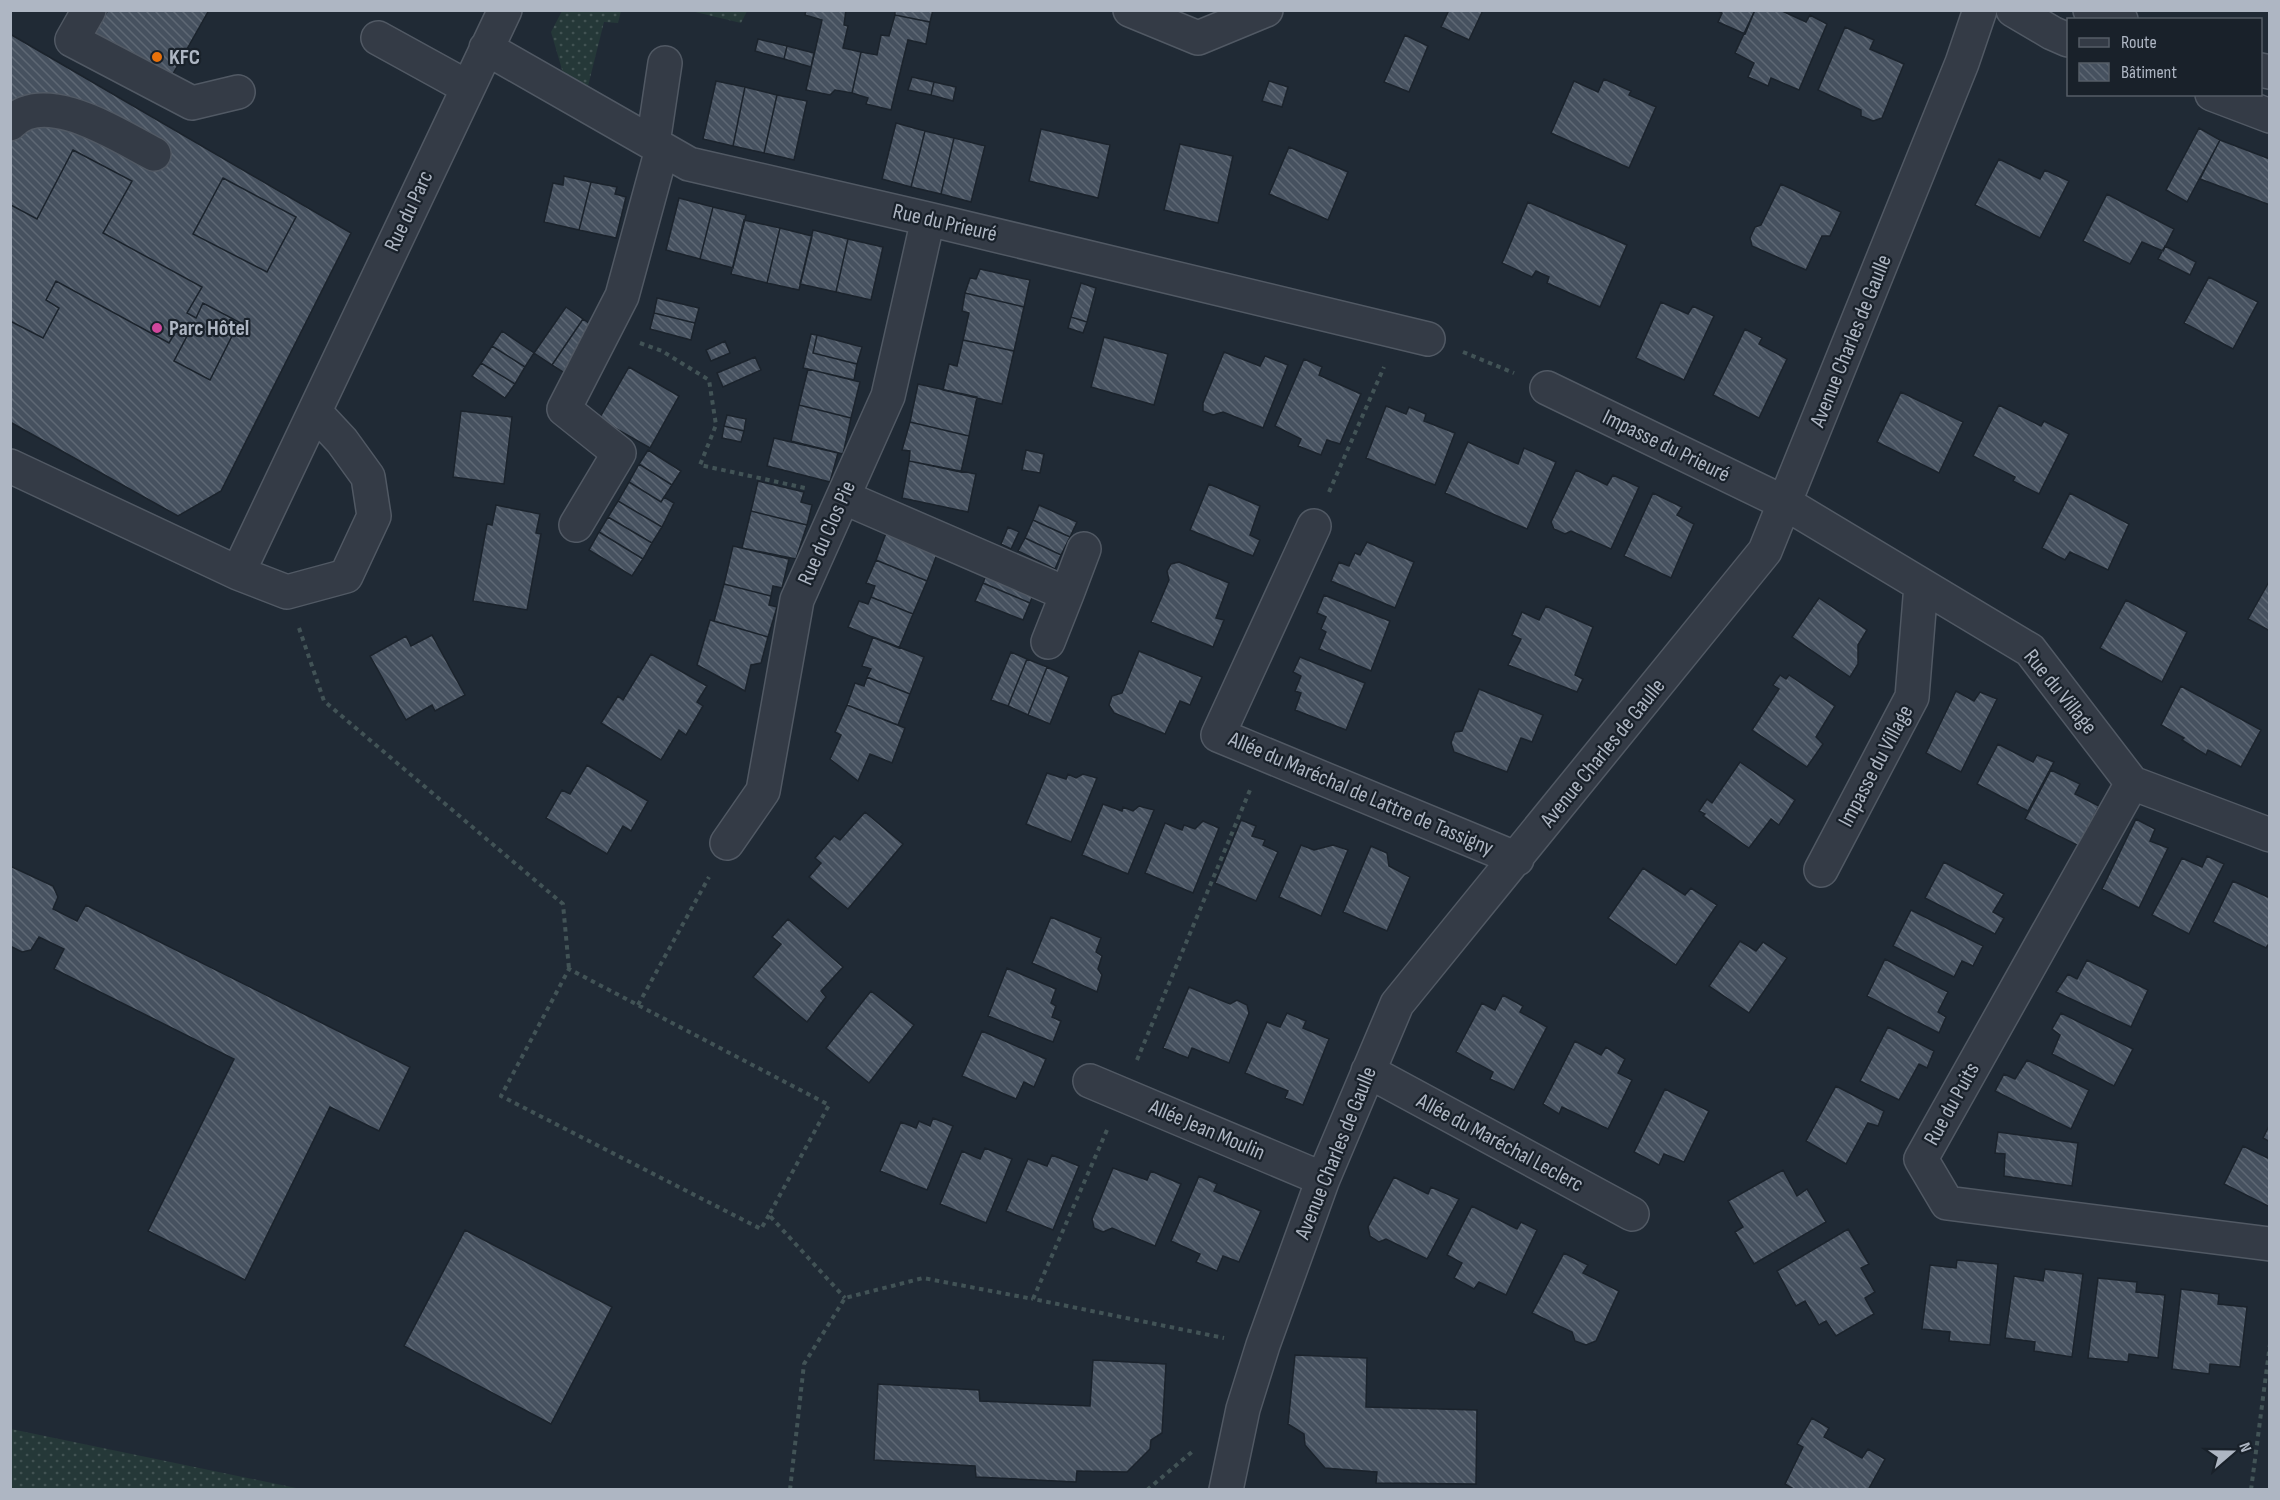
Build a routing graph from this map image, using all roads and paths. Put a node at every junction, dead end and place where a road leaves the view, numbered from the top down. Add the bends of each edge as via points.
1 (88, 10) edge
2 (505, 10) edge
3 (1130, 10) edge
4 (1266, 10) edge
5 (1980, 10) edge
6 (2013, 10) edge
7 (2090, 10) edge
8 (2115, 18) edge
9 (378, 38) dead end
10 (2067, 40) edge
11 (486, 48) junction
12 (665, 63) dead end
13 (467, 87) junction
14 (238, 92) dead end
15 (2217, 96) edge
16 (2270, 116) edge
17 (10, 124) edge
18 (657, 146) junction
19 (154, 154) dead end
20 (928, 219) junction
21 (605, 329) junction
22 (1413, 336) junction
23 (1547, 388) joint
24 (315, 412) junction
25 (10, 466) edge
26 (843, 496) junction
27 (1785, 503) junction
28 (576, 525) dead end
29 (1314, 526) joint
30 (1084, 549) dead end
31 (238, 573) junction
32 (1921, 585) junction
33 (287, 592) junction
34 (1067, 594) junction
35 (1048, 642) dead end
36 (1265, 754) junction
37 (2132, 783) junction
38 (2270, 836) edge
39 (727, 843) joint
40 (1517, 859) junction
41 (1821, 870) dead end
42 (569, 969) junction
43 (638, 1005) junction
44 (1368, 1071) junction
45 (1090, 1081) dead end
46 (1123, 1094) junction
47 (1323, 1179) junction
48 (1632, 1214) dead end
49 (769, 1215) junction
50 (2270, 1244) edge
51 (845, 1298) junction
52 (1033, 1299) junction
53 (2270, 1344) edge
54 (1263, 1345) junction
55 (790, 1490) edge
56 (1226, 1490) edge
57 (2251, 1490) edge

1 - 14 street via 72,39 192,104
2 - 11 street, Rue du Parc
3 - 4 street via 1198,38
5 - 27 street, Avenue Charles de Gaulle
6 - 10 street
7 - 8 street
9 - 13 street
11 - 13 street, Rue du Parc
11 - 18 street, Rue du Prieuré
12 - 18 street
13 - 24 street, Rue du Parc
15 - 16 street
17 - 19 street via 18,115 44,108 78,116
18 - 20 street, Rue du Prieuré via 689,164
18 - 21 street via 622,296
20 - 22 street, Rue du Prieuré
20 - 26 street, Rue du Clos Pie via 888,396
21 - 26 path via 662,351 709,380 716,425 700,465
21 - 28 street via 564,409 619,453
22 - 23 path via 1466,353
22 - 29 path
23 - 27 street, Impasse du Prieuré
24 - 31 street, Rue du Parc
24 - 33 street via 368,477 374,516 346,576
25 - 31 street
26 - 34 street
26 - 39 street, Rue du Clos Pie via 798,600 763,791
27 - 32 street, Rue du Village
27 - 40 street, Avenue Charles de Gaulle via 1765,551
29 - 36 street, Allée du Maréchal de Lattre de Tassigny via 1218,735
30 - 34 street
31 - 33 street
32 - 37 street, Rue du Village via 2030,650
32 - 41 street, Impasse du Village via 1912,697
33 - 42 path via 324,701 563,904
34 - 35 street
36 - 40 street, Allée du Maréchal de Lattre de Tassigny
36 - 46 path
37 - 38 street
37 - 50 street, Rue du Puits via 1921,1159 1947,1203
39 - 43 path
40 - 44 street, Avenue Charles de Gaulle via 1397,1004
42 - 43 path
42 - 49 path via 501,1095 761,1229
43 - 49 path via 829,1105
44 - 47 street, Avenue Charles de Gaulle
44 - 48 street, Allée du Maréchal Leclerc
45 - 46 street, Allée Jean Moulin
46 - 47 street, Allée Jean Moulin
46 - 52 path
47 - 54 street, Avenue Charles de Gaulle
49 - 51 path
51 - 52 path via 923,1278
51 - 55 path via 804,1364
52 - 54 path
53 - 57 path
54 - 56 street, Avenue Charles de Gaulle via 1242,1409

